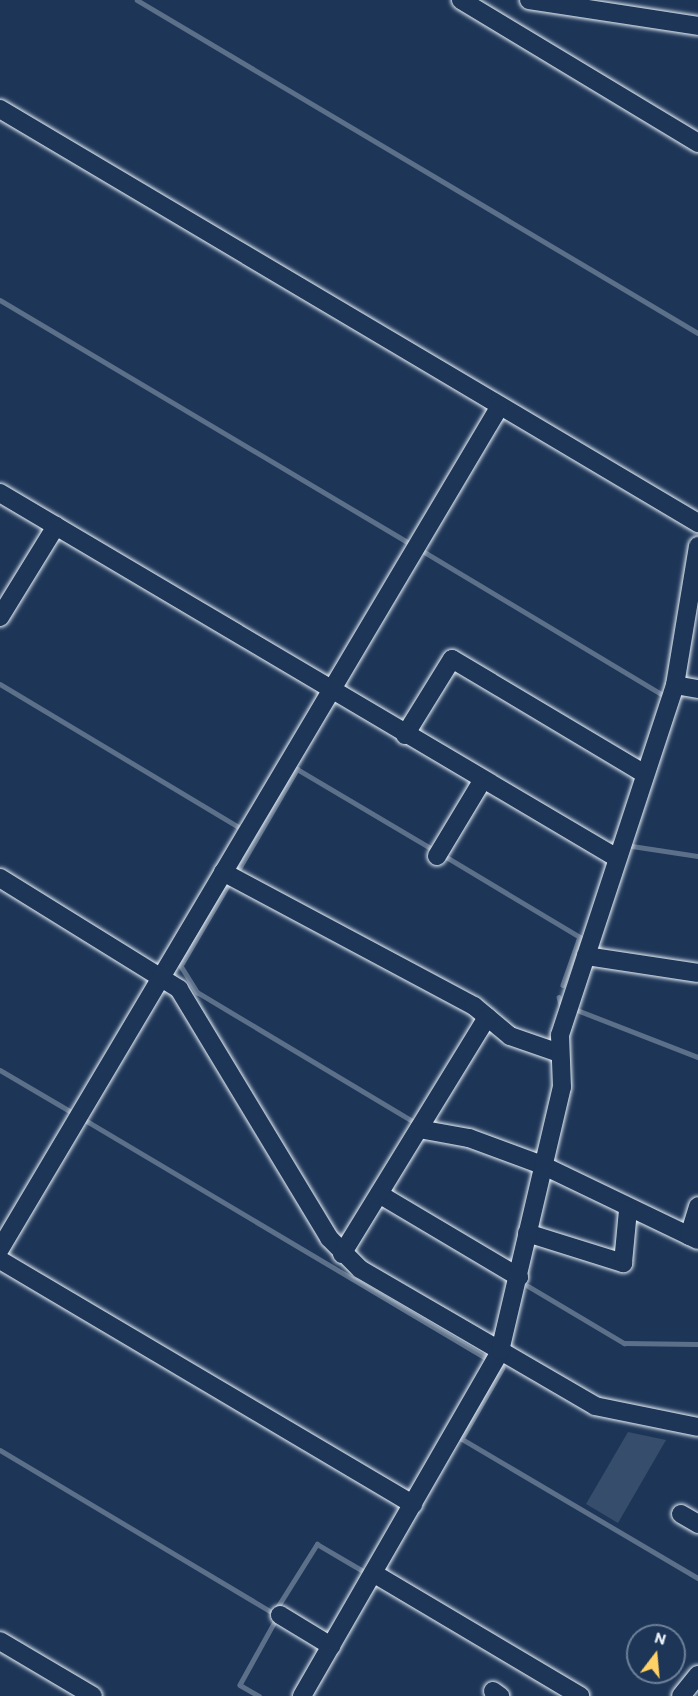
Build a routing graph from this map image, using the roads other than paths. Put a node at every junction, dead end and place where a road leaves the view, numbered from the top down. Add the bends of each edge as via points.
1 (461, 0) edge
2 (529, 0) edge
3 (698, 26) edge
4 (0, 109) edge
5 (698, 143) edge
6 (500, 406) junction
7 (0, 493) edge
8 (698, 523) edge
9 (56, 526) junction
10 (698, 546) edge
11 (0, 617) edge
12 (675, 685) junction
13 (698, 688) edge
14 (331, 691) junction
15 (405, 735) junction
16 (645, 774) junction
17 (482, 781) junction
18 (437, 856) dead end
19 (617, 858) junction
20 (224, 872) junction
21 (0, 878) edge
22 (586, 956) junction
23 (698, 973) edge
24 (163, 974) junction
25 (487, 1017) junction
26 (559, 1053) junction
27 (419, 1129) junction
28 (542, 1165) junction
29 (379, 1194) junction
30 (698, 1206) edge
31 (628, 1209) junction
32 (527, 1233) junction
33 (693, 1238) edge
34 (0, 1250) edge
35 (342, 1254) junction
36 (0, 1260) edge
37 (519, 1277) junction
38 (500, 1351) junction
39 (698, 1427) edge
40 (413, 1504) junction
41 (681, 1514) dead end
42 (698, 1524) edge
43 (373, 1574) junction
44 (280, 1615) dead end
45 (0, 1641) edge
46 (331, 1646) junction
47 (698, 1676) edge
48 (93, 1696) edge
49 (302, 1696) edge
50 (580, 1696) edge
51 (681, 1696) edge

1 - 5 street
2 - 3 street
4 - 6 street
6 - 8 street
6 - 14 street
7 - 9 street
9 - 11 street
9 - 14 street
10 - 12 street
12 - 13 street
12 - 16 street
14 - 15 street
14 - 20 street
15 - 16 street via 452,659
15 - 17 street
16 - 19 street
17 - 18 street
17 - 19 street
19 - 22 street
20 - 24 street
20 - 25 street
21 - 24 street
22 - 23 street
22 - 26 street
24 - 34 street
24 - 35 street via 179,989
25 - 26 street via 510,1035
25 - 27 street
26 - 28 street via 562,1087
27 - 28 street via 469,1138
27 - 29 street
28 - 31 street
28 - 32 street
29 - 35 street
29 - 37 street
30 - 33 street
31 - 32 street via 623,1263
31 - 33 street
32 - 37 street
35 - 38 street
36 - 40 street
37 - 38 street
38 - 39 street via 595,1406
38 - 40 street
40 - 43 street
41 - 42 street
43 - 46 street
43 - 50 street
44 - 46 street
45 - 48 street
46 - 49 street
47 - 51 street

